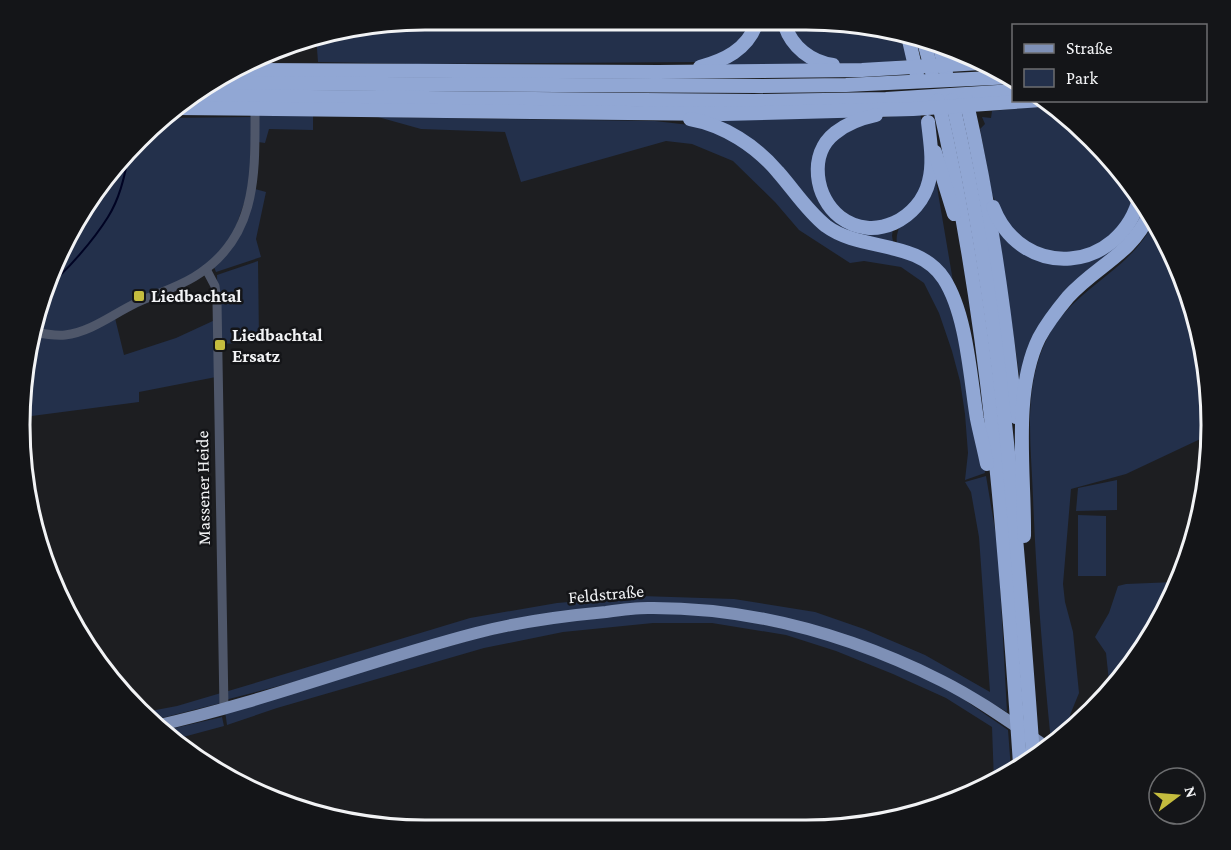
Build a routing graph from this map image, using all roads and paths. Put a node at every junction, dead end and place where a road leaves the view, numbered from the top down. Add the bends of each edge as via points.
1 (753, 30) edge
2 (785, 30) edge
3 (910, 44) edge
4 (939, 53) edge
5 (965, 64) edge
6 (862, 70) junction
7 (658, 72) junction
8 (245, 73) edge
9 (994, 78) edge
10 (227, 83) edge
11 (265, 84) edge
12 (1012, 91) edge
13 (213, 92) edge
14 (199, 102) edge
15 (1021, 102) edge
16 (913, 109) junction
17 (658, 114) junction
18 (957, 120) junction
19 (928, 122) junction
20 (983, 176) junction
21 (1135, 208) edge
22 (1145, 223) edge
23 (969, 265) junction
24 (207, 269) junction
25 (41, 333) edge
26 (1023, 485) junction
27 (1004, 546) junction
28 (1022, 604) junction
29 (224, 708) junction
30 (166, 723) edge
31 (1040, 742) edge
32 (1032, 748) edge
33 (1019, 757) edge

1 - 7 highway via 731,56 696,68
2 - 6 highway via 811,58
3 - 19 highway
4 - 18 highway
5 - 6 highway
6 - 7 highway
7 - 11 highway
8 - 11 highway
9 - 11 highway via 758,87
10 - 11 highway
11 - 12 highway via 649,101 837,101
11 - 13 highway
11 - 14 highway
11 - 17 highway
11 - 24 street via 255,88 254,172 247,213 232,244
15 - 16 highway
16 - 17 highway
16 - 19 highway via 857,121 826,142 817,175 824,199 840,217 867,228 889,226 919,206 930,180
17 - 27 highway via 694,120 728,132 778,171 826,226 848,239 905,251 928,263 943,278 956,306 968,354 977,419
18 - 20 highway
18 - 23 highway via 956,184
18 - 28 highway via 992,327
19 - 23 highway
20 - 21 highway via 1004,228 1022,246 1048,258 1078,258 1104,248 1129,224
20 - 26 highway via 1005,311
22 - 26 highway via 1130,246 1070,295 1039,339 1023,404
23 - 27 highway
24 - 25 street via 82,332 57,336
24 - 29 street, Massener Heide via 217,302
26 - 28 highway
27 - 33 highway
28 - 32 highway
29 - 30 main road, Feldstraße
29 - 31 main road, Feldstraße via 477,632 561,616 647,608 735,613 843,639 944,682

